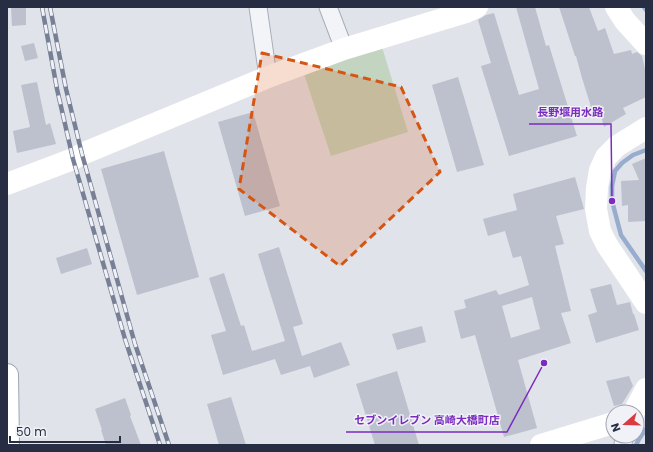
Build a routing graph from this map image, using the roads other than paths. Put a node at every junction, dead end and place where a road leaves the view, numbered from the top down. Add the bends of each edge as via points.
1 (258, 7) edge
2 (328, 7) edge
3 (477, 7) edge
4 (616, 7) edge
5 (646, 44) edge
6 (344, 49) junction
7 (268, 77) junction
8 (646, 128) edge
9 (7, 184) edge
10 (646, 303) edge
11 (7, 374) edge
12 (646, 389) edge
13 (638, 404) edge
14 (605, 425) edge
15 (8, 445) edge
16 (541, 445) edge

1 - 7 street
2 - 6 street
3 - 6 street
4 - 5 street
6 - 7 street
7 - 9 street
8 - 10 street via 617,146 606,157 600,170 596,209 600,231 607,245
11 - 15 street
12 - 13 street
14 - 16 street

